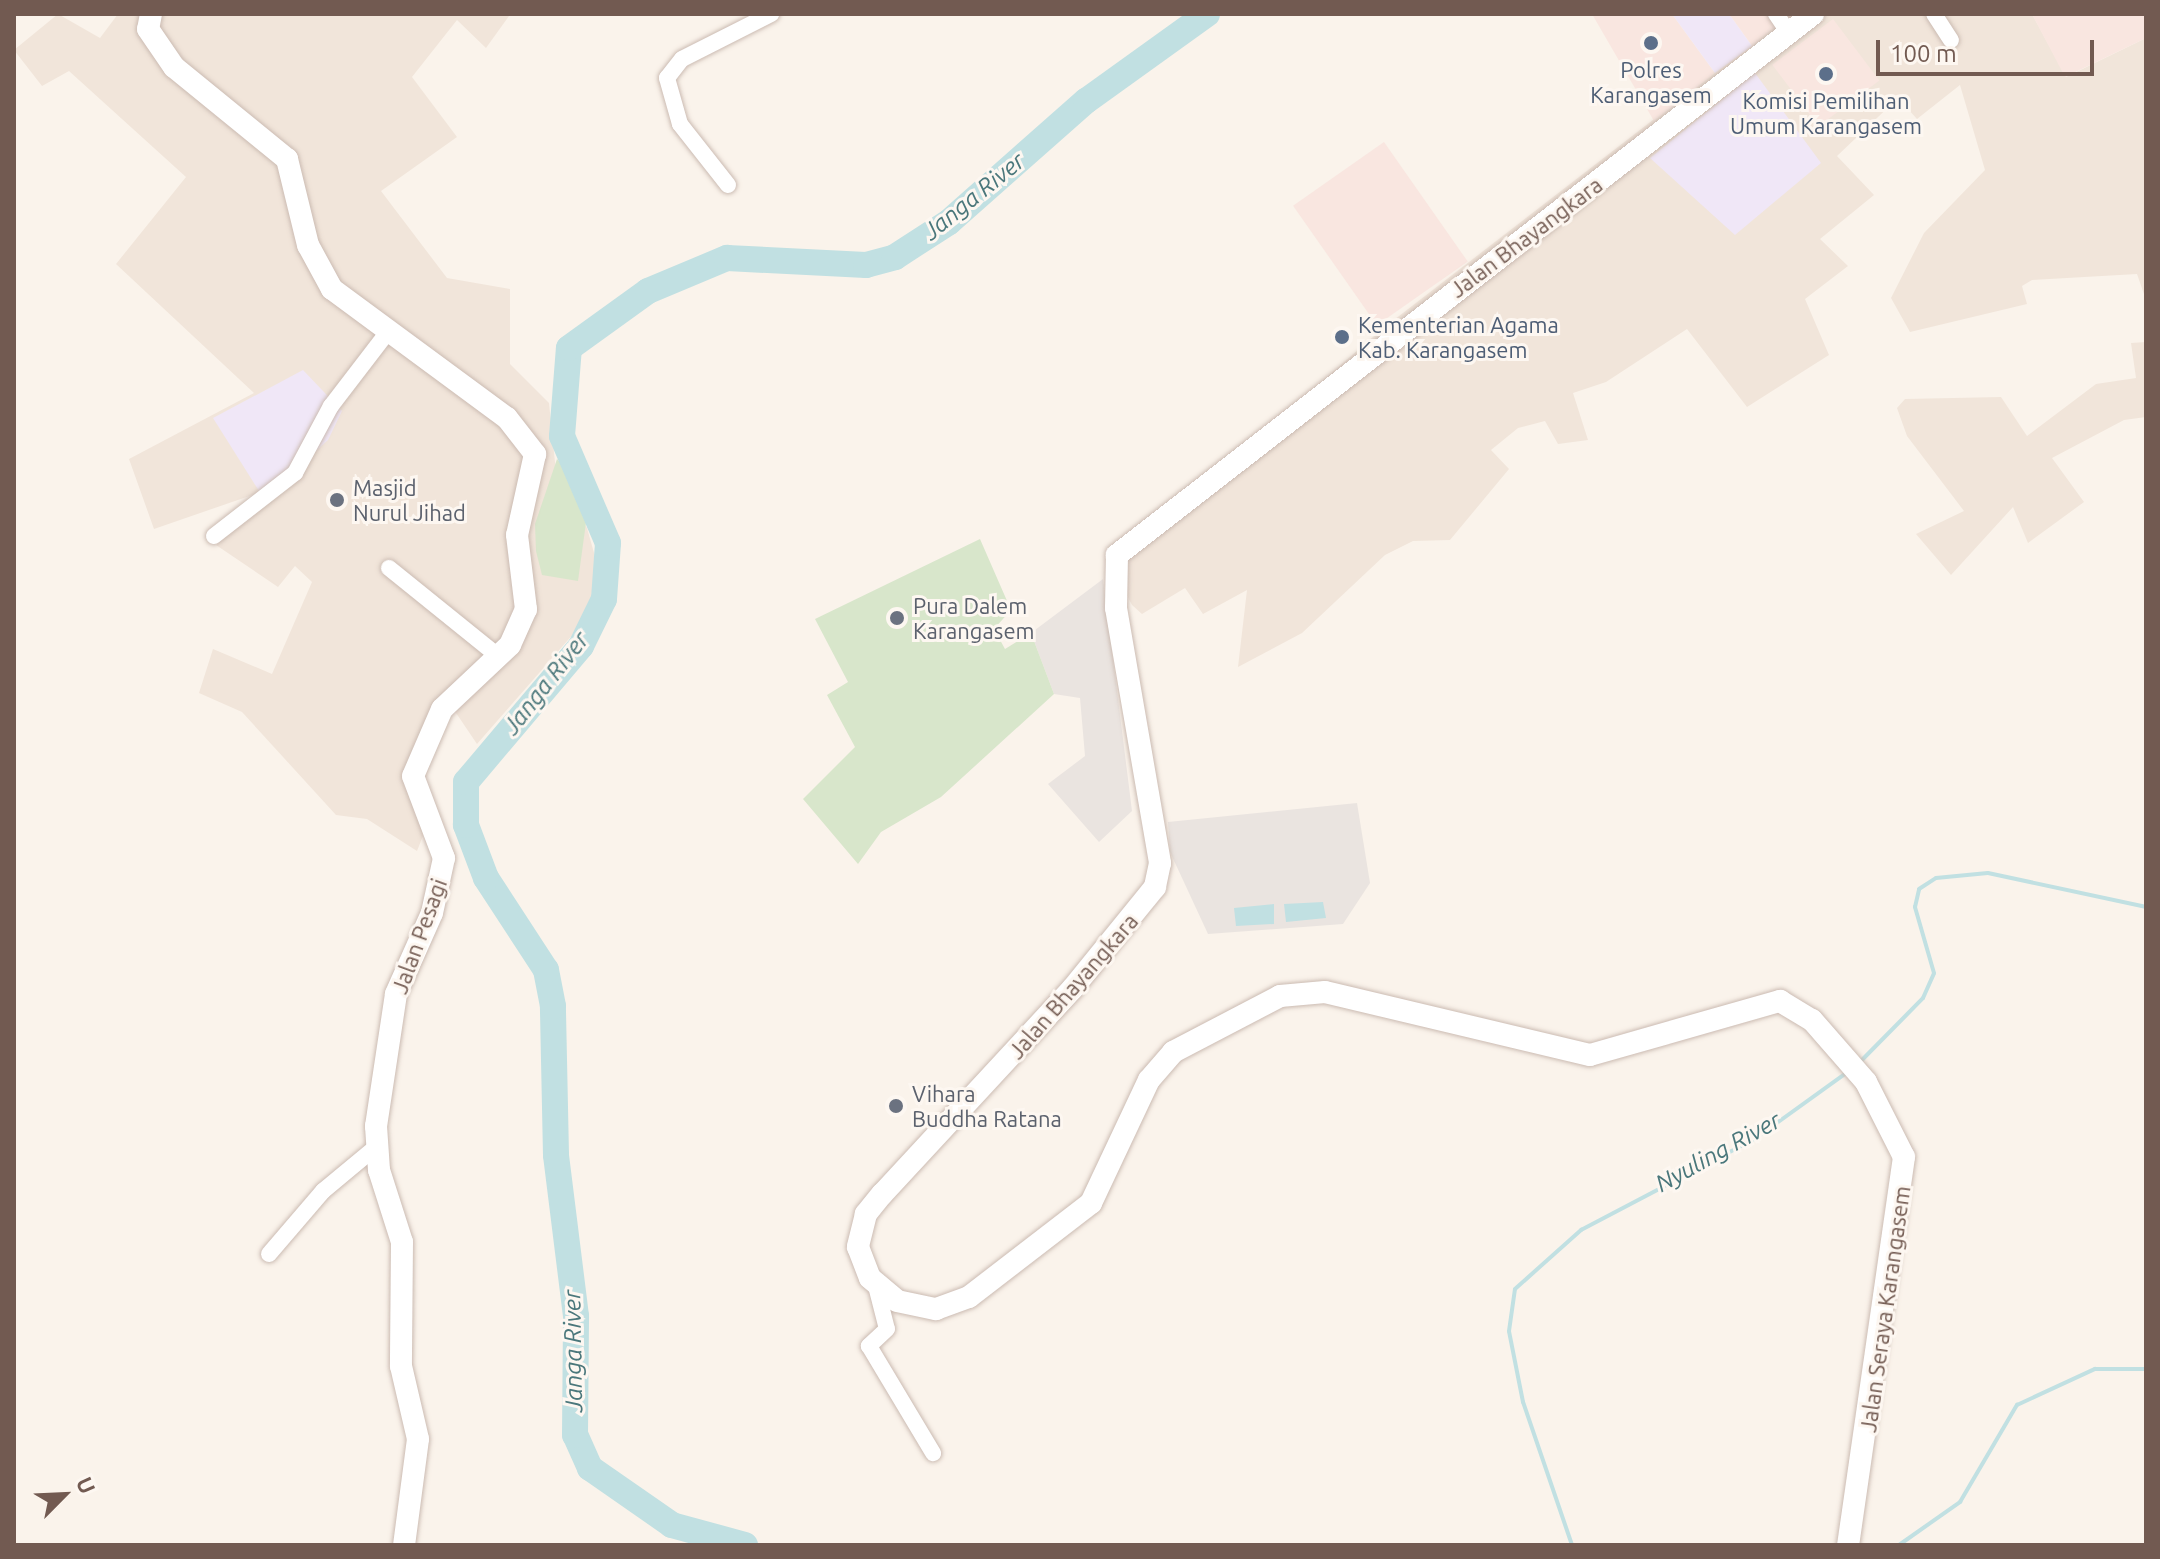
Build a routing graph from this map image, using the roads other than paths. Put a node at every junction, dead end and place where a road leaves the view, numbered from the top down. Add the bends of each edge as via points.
1 (151, 14) edge
2 (771, 14) edge
3 (1776, 14) edge
4 (1813, 14) edge
5 (1934, 14) edge
6 (1789, 33) junction
7 (1951, 40) dead end
8 (728, 185) dead end
9 (387, 333) junction
10 (214, 536) dead end
11 (389, 568) dead end
12 (498, 656) junction
13 (376, 1147) junction
14 (269, 1254) dead end
15 (876, 1286) junction
16 (933, 1453) dead end
17 (1850, 1539) edge
18 (404, 1545) edge

1 - 9 street, Jalan Pesagi via 148,29 174,67 287,159 319,270
2 - 8 street via 682,59 667,78 680,124
3 - 6 street
4 - 6 street, Jalan Bhayangkara
5 - 7 street
6 - 15 street, Jalan Bhayangkara via 1117,555 1116,608 1158,849 1155,887 866,1214 858,1247
9 - 10 street via 331,406 295,473
9 - 12 street, Jalan Pesagi via 460,381 534,447 517,535 528,603
11 - 12 street
12 - 13 street, Jalan Pesagi via 455,690 413,776 440,841 443,874 396,994
13 - 14 street via 323,1191
13 - 18 street, Jalan Pesagi via 402,1242 401,1366 418,1439
15 - 16 street via 887,1329 869,1346
15 - 17 street, Jalan Seraya Karangasem via 909,1306 936,1309 1000,1277 1091,1203 1144,1089 1173,1052 1280,996 1325,992 1581,1055 1642,1046 1764,1001 1788,1004 1812,1020 1866,1082 1901,1141 1904,1175

